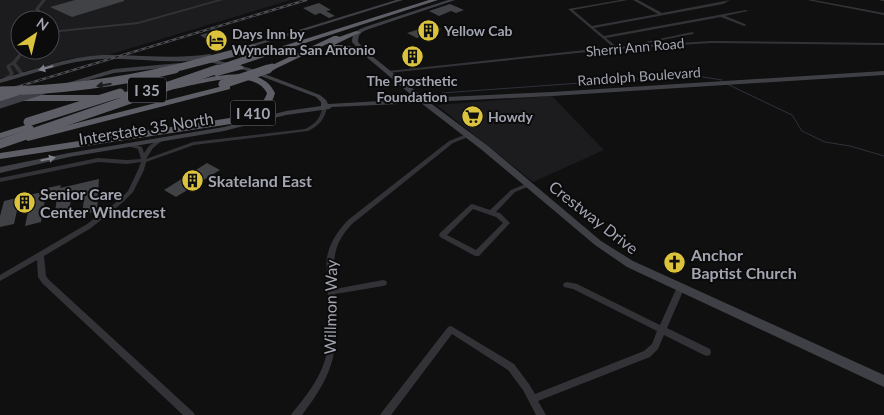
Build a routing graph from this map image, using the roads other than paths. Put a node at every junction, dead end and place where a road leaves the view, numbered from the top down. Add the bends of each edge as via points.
1 (44, 0) edge
2 (221, 0) edge
3 (401, 0) edge
4 (418, 0) edge
5 (435, 0) edge
6 (453, 0) edge
7 (626, 0) edge
8 (635, 0) edge
9 (728, 0) edge
10 (809, 0) edge
11 (38, 10) edge
12 (746, 11) dead end
13 (661, 14) junction
14 (884, 14) edge
15 (721, 15) junction
16 (381, 16) junction
17 (678, 24) junction
18 (744, 25) dead end
19 (591, 27) junction
20 (60, 31) edge
21 (358, 32) junction
22 (692, 33) junction
23 (604, 36) junction
24 (260, 43) junction
25 (691, 43) junction
26 (884, 44) edge
27 (649, 45) junction
28 (321, 48) junction
29 (616, 48) junction
30 (254, 50) junction
31 (265, 53) junction
32 (365, 53) junction
33 (215, 55) junction
34 (16, 60) edge
35 (206, 60) junction
36 (14, 63) junction
37 (225, 63) junction
38 (172, 66) junction
39 (240, 67) junction
40 (273, 69) junction
41 (388, 72) junction
42 (884, 73) edge
43 (216, 74) junction
44 (24, 75) junction
45 (1, 82) edge
46 (225, 85) junction
47 (208, 91) junction
48 (410, 91) junction
49 (309, 94) junction
50 (318, 96) junction
51 (49, 98) junction
52 (1, 99) edge
53 (424, 100) junction
54 (381, 101) junction
55 (126, 102) junction
56 (398, 102) junction
57 (321, 111) junction
58 (29, 124) junction
59 (0, 130) edge
60 (469, 135) junction
61 (0, 136) edge
62 (160, 140) junction
63 (94, 141) junction
64 (0, 145) edge
65 (130, 145) junction
66 (0, 156) edge
67 (143, 159) junction
68 (0, 163) edge
69 (0, 170) edge
70 (0, 180) edge
71 (528, 184) junction
72 (492, 212) junction
73 (40, 254) junction
74 (0, 278) edge
75 (384, 283) dead end
76 (567, 285) dead end
77 (680, 289) junction
78 (332, 292) junction
79 (662, 330) junction
80 (707, 352) dead end
81 (884, 381) edge
82 (533, 399) junction
83 (190, 415) edge
84 (296, 415) edge
85 (386, 415) edge
86 (541, 415) edge

1 - 11 street
2 - 20 street via 131,24
3 - 24 main road
4 - 30 highway, I 35
5 - 16 highway, I 35
6 - 21 main road
7 - 19 street via 570,9
8 - 13 street
9 - 13 street
10 - 14 street
12 - 15 street
13 - 19 street
15 - 17 street
15 - 18 street
16 - 31 highway, I 35
16 - 40 highway
17 - 22 street
17 - 23 street
19 - 23 street
21 - 28 highway
21 - 32 main road via 354,39
22 - 25 street via 695,35
22 - 27 street via 646,42
23 - 29 street
24 - 33 main road
24 - 35 main road
25 - 26 street, Sherri Ann Road
25 - 27 street, Sherri Ann Road
27 - 29 street, Sherri Ann Road
28 - 32 highway via 346,47
28 - 40 highway
29 - 41 street, Sherri Ann Road
30 -> 52 highway, bridge via 114,83
30 - 58 highway, I 35, bridge
31 - 58 highway, I 35, bridge
31 - 64 highway, bridge
32 - 41 main road, Crestway Drive
33 - 38 main road
33 -> 44 main road via 185,60 95,58
34 - 36 street
35 - 37 main road
35 - 38 main road
36 - 44 street
36 - 45 street via 8,66 11,76
37 - 39 main road
37 - 43 highway via 223,70
38 - 52 main road, bridge via 114,71
39 - 43 highway
39 - 49 main road
40 - 46 highway, bridge
41 - 48 main road, Crestway Drive
42 - 53 main road, Randolph Boulevard
43 - 51 highway via 168,86
44 - 45 main road via 20,79
46 - 47 highway
46 - 55 highway
47 - 55 highway via 153,101
47 - 64 highway, bridge
48 - 53 main road, Crestway Drive
48 - 56 main road via 408,97
49 - 50 main road
49 - 57 main road via 319,102
50 - 54 main road
50 - 57 main road via 324,101
51 - 52 highway, I 410
51 - 63 highway, I 410 via 99,98 235,78 256,80 270,90 270,98 262,108 237,120
52 - 55 highway via 50,105
53 - 56 main road, Randolph Boulevard
53 - 60 main road, Crestway Drive
54 - 56 main road, Randolph Boulevard
54 - 57 main road, Randolph Boulevard via 332,105
56 - 57 main road, Randolph Boulevard
57 - 62 main road, Interstate 35 North via 308,109
57 - 67 street via 317,125 306,130 193,144 156,159
58 - 59 highway, I 35
58 - 61 highway, I 35
60 - 71 main road, Crestway Drive
60 - 78 street, Willmon Way via 447,145 341,232 330,254
62 - 65 main road, Interstate 35 North
62 - 67 street
63 - 66 highway, I 410
63 - 68 highway
65 - 67 street via 140,148
69 -> 65 main road, Interstate 35 North
67 - 70 street via 127,162 98,160
67 - 73 street via 130,192 111,210
71 - 72 street via 513,191
71 - 77 main road, Crestway Drive via 612,253
72 - 72 street via 508,223 477,254 442,235 472,206
73 - 74 street
73 - 83 street via 45,281
75 - 78 street
76 - 79 street
77 - 79 street
77 - 81 main road, Crestway Drive
78 - 84 street, Willmon Way via 334,342 330,361 316,391
79 - 80 street
79 - 82 street via 648,354
82 - 85 street via 506,362 451,329
82 - 86 street

